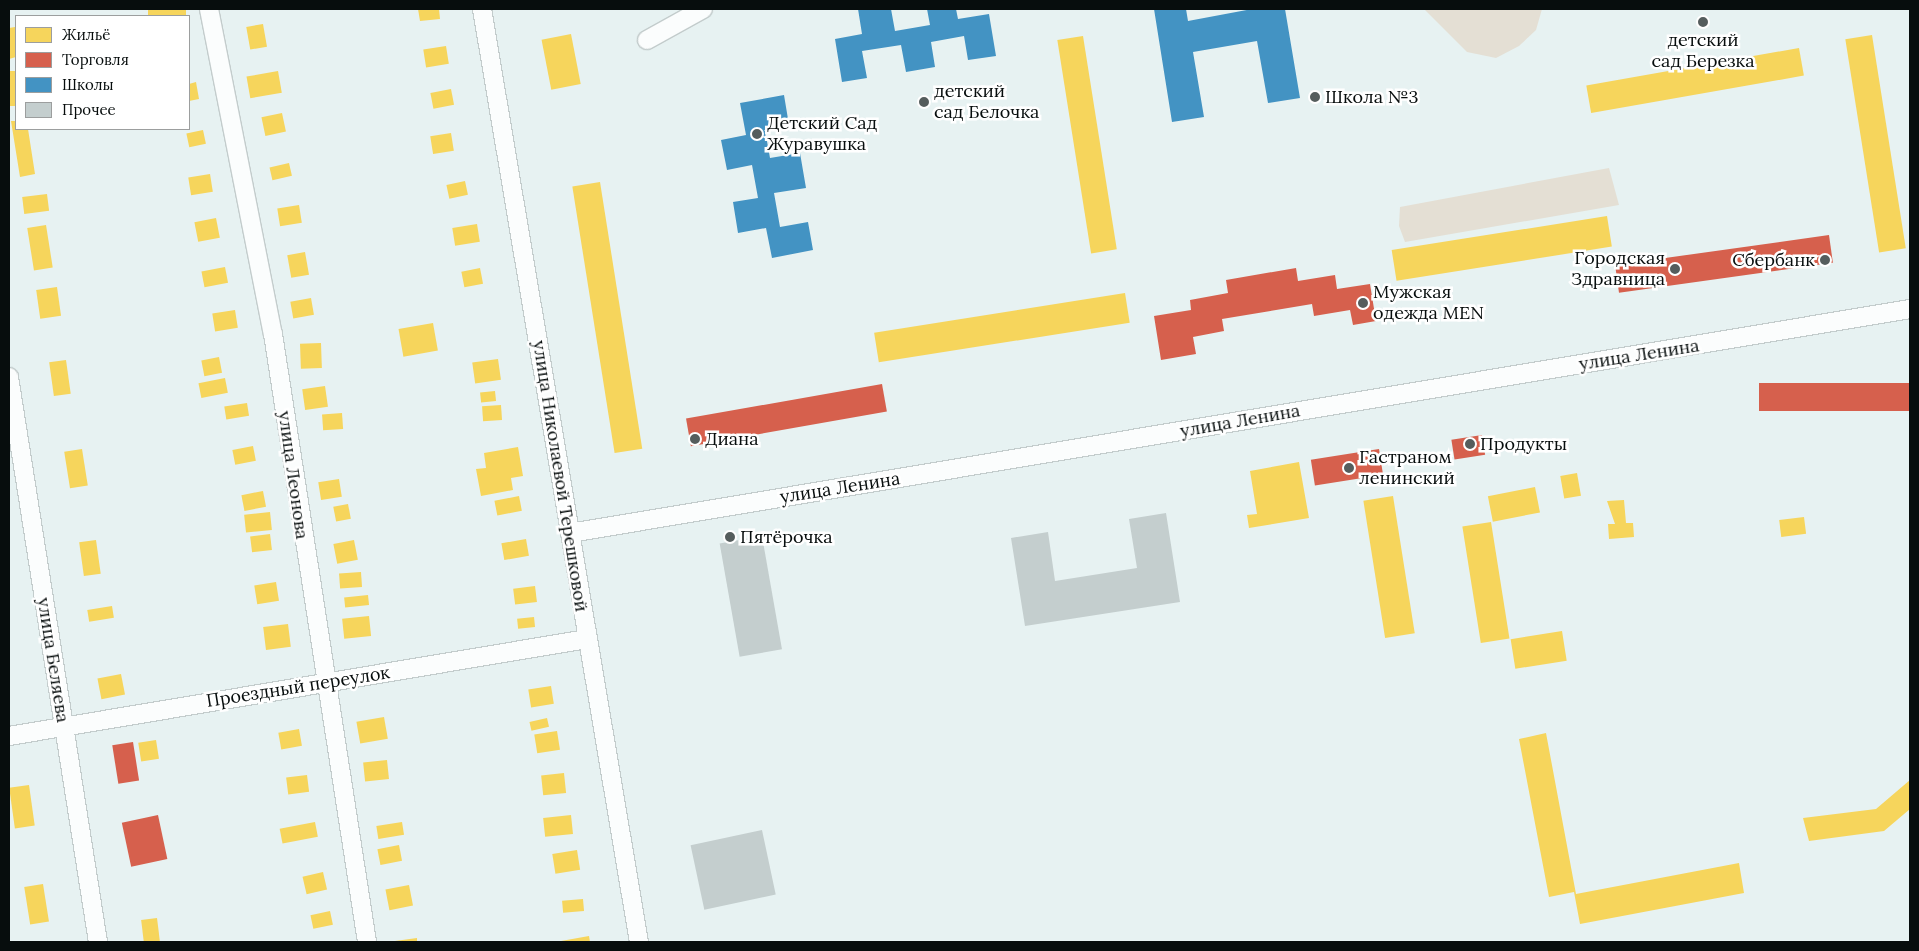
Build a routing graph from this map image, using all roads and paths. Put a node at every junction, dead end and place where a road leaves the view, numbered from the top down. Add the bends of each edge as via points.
1 (209, 9) edge
2 (482, 9) edge
3 (703, 9) edge
4 (647, 40) dead end
5 (1910, 309) edge
6 (9, 377) edge
7 (570, 533) junction
8 (587, 639) junction
9 (324, 683) junction
10 (63, 726) junction
11 (9, 736) edge
12 (98, 942) edge
13 (367, 942) edge
14 (639, 942) edge

1 - 9 street, улица Леонова via 273,334
2 - 7 street, улица Николаевой Терешковой
3 - 4 street
5 - 7 street, улица Ленина
6 - 10 street, улица Беляева
7 - 8 street, улица Николаевой Терешковой
8 - 9 street, Проездный переулок
8 - 14 street, улица Николаевой Терешковой
9 - 10 street, Проездный переулок
9 - 13 street, улица Леонова
10 - 11 street, Проездный переулок
10 - 12 street, улица Беляева

